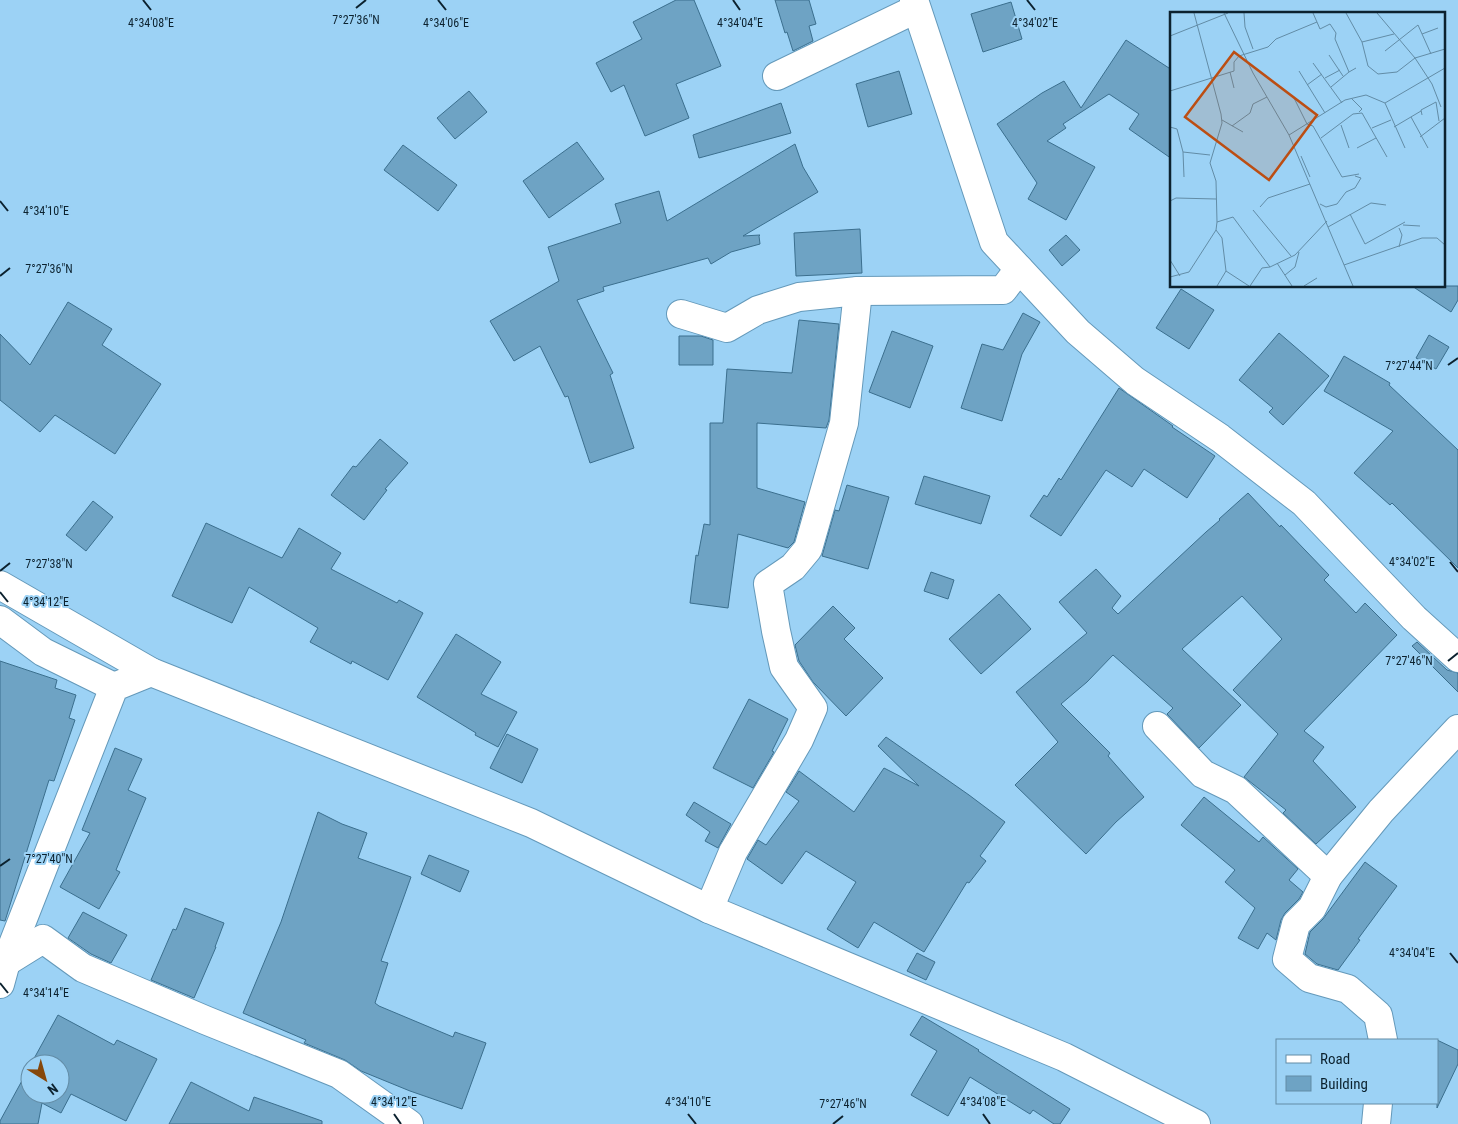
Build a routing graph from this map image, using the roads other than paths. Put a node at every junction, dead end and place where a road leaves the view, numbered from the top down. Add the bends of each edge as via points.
1 (915, 5) edge
2 (777, 76) dead end
3 (1019, 270) junction
4 (858, 292) junction
5 (681, 314) dead end
6 (0, 585) edge
7 (0, 620) edge
8 (1458, 658) edge
9 (151, 672) junction
10 (114, 687) junction
11 (1157, 726) dead end
12 (1458, 729) edge
13 (1328, 876) junction
14 (709, 909) junction
15 (2, 970) edge
16 (1383, 1039) edge
17 (1378, 1104) edge
18 (409, 1124) edge
19 (1196, 1124) edge
20 (1376, 1124) edge

1 - 2 street
1 - 3 street via 994,242
3 - 4 street via 1003,290
3 - 8 street via 1078,332 1134,382 1220,438 1304,503 1414,618
4 - 5 street via 799,297 758,310 727,328
4 - 14 street via 844,423 808,549 793,567 768,584 784,667 813,708 799,740 733,852
6 - 9 street
7 - 10 street via 44,652
9 - 10 street
9 - 14 street via 531,823
10 - 15 street
11 - 13 street via 1203,774 1236,790
12 - 13 street via 1381,812
13 - 16 street via 1312,908 1296,924 1287,959 1309,978 1348,989 1378,1015
14 - 19 street via 1064,1057
15 - 18 street via 43,939 83,968 339,1074
17 - 20 street

